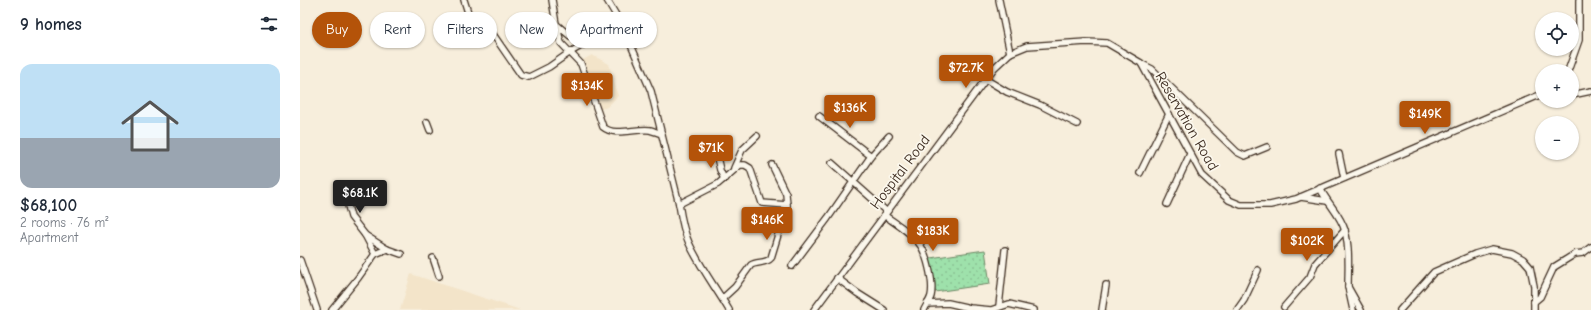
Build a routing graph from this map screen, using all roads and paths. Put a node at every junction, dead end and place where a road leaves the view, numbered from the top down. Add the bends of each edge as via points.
1 (464, 0) edge
2 (552, 0) edge
3 (607, 0) edge
4 (999, 0) edge
5 (1578, 0) edge
6 (554, 12) edge
7 (614, 12) edge
8 (558, 26) edge
9 (558, 32) edge
10 (566, 33) edge
11 (577, 48) edge
12 (632, 48) edge
13 (569, 53) junction
14 (1010, 53) junction
15 (1141, 63) junction
16 (1570, 64) edge
17 (985, 79) junction
18 (1591, 90) edge
19 (1579, 93) edge
20 (1535, 100) edge
21 (1169, 114) junction
22 (819, 116) dead end
23 (427, 122) dead end
24 (1077, 124) dead end
25 (430, 130) dead end
26 (662, 134) junction
27 (757, 136) dead end
28 (889, 136) dead end
29 (1267, 147) dead end
30 (716, 153) dead end
31 (1190, 154) junction
32 (1339, 154) dead end
33 (871, 156) junction
34 (832, 163) dead end
35 (772, 165) dead end
36 (734, 169) junction
37 (1140, 173) dead end
38 (1344, 178) junction
39 (724, 179) junction
40 (853, 181) junction
41 (1320, 188) junction
42 (1300, 197) junction
43 (346, 198) dead end
44 (1327, 201) junction
45 (679, 204) junction
46 (1167, 204) dead end
47 (787, 205) junction
48 (885, 213) junction
49 (1345, 230) junction
50 (365, 235) junction
51 (1591, 247) edge
52 (387, 249) junction
53 (1005, 250) dead end
54 (375, 254) junction
55 (401, 254) dead end
56 (433, 258) dead end
57 (300, 260) edge
58 (792, 266) dead end
59 (1258, 270) dead end
60 (439, 276) dead end
61 (837, 278) junction
62 (1106, 285) dead end
63 (1348, 287) junction
64 (723, 298) junction
65 (1534, 302) junction
66 (927, 304) junction
67 (999, 306) junction
68 (1284, 307) dead end
69 (317, 310) edge
70 (332, 310) edge
71 (729, 310) edge
72 (814, 310) edge
73 (884, 310) edge
74 (924, 310) edge
75 (1034, 310) edge
76 (1102, 310) edge
77 (1237, 310) edge
78 (1354, 310) edge
79 (1361, 310) edge
80 (1400, 310) edge
81 (1534, 310) edge

1 - 13 street via 472,22 488,27 521,75 529,77
2 - 6 street
3 - 7 street
4 - 14 street
5 - 16 street via 1579,40
8 - 10 street
9 - 13 street via 561,43
11 - 13 street
12 - 26 street via 651,91
13 - 26 street via 582,64 603,127 614,132 649,130
14 - 15 street, Reservation Road via 1027,46 1107,43
14 - 17 street, Hospital Road
15 - 21 street, Reservation Road
15 - 29 street via 1152,70 1237,152 1245,156
17 - 24 street via 1007,92
17 - 48 street, Hospital Road
18 - 19 street
20 - 38 street, Reservation Road
21 - 31 street, Reservation Road
21 - 37 street
22 - 33 street
23 - 25 street
26 - 45 street
27 - 36 street via 742,150
28 - 33 street
30 - 39 street
31 - 42 street, Reservation Road via 1202,175 1229,200 1241,204 1270,205
31 - 46 street
32 - 38 street
33 - 40 street
34 - 40 street
35 - 47 street via 786,194
36 - 39 street
36 - 47 street via 745,164 750,168 762,203
38 - 41 street, Reservation Road
39 - 45 street
40 - 48 street
40 - 58 street
41 - 42 street, Reservation Road
41 - 44 street
42 - 44 street
43 - 50 street via 351,217
44 - 49 street via 1334,208
45 - 64 street via 689,242
47 - 64 street via 771,258 751,265 735,287
48 - 61 street, Hospital Road
48 - 66 street via 919,242 926,256 931,296
49 - 63 street
49 - 68 street via 1315,264 1310,276
50 - 52 street
50 - 54 street
51 - 65 street via 1554,267 1540,297
52 - 54 street
52 - 55 street
53 - 67 street
54 - 70 street
56 - 60 street
57 - 69 street
59 - 77 street
61 - 72 street, Hospital Road
61 - 73 street
62 - 76 street
63 - 78 street
63 - 79 street
64 - 71 street
65 - 80 street via 1530,267 1523,259 1512,253 1492,249 1434,272
65 - 81 street
66 - 67 street via 948,303 991,310
66 - 74 street
67 - 75 street via 1009,304

